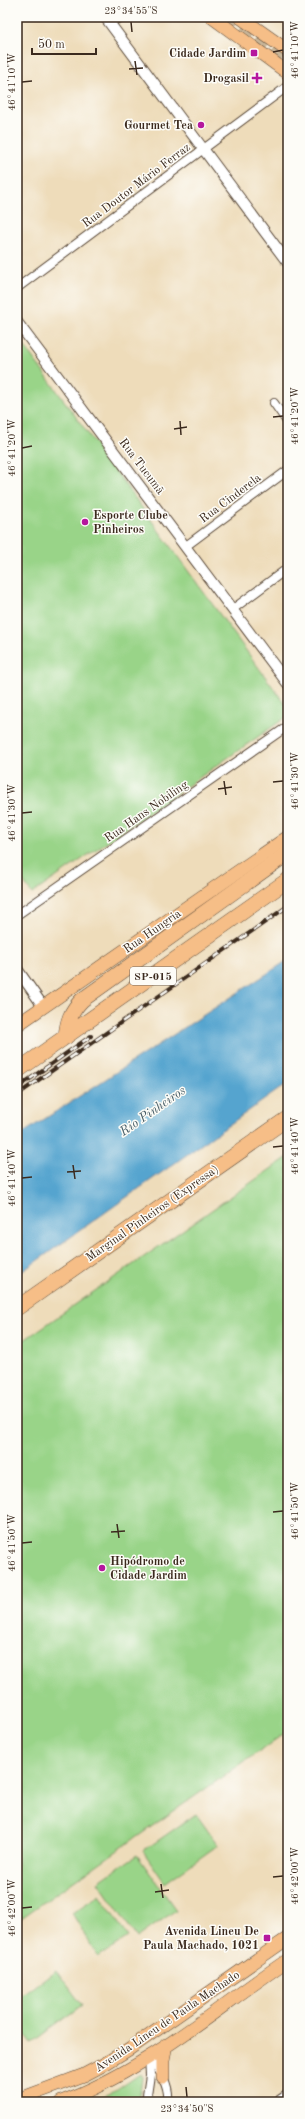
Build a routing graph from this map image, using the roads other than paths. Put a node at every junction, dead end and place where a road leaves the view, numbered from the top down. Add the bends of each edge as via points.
1 (122, 17) edge
2 (212, 17) edge
3 (240, 17) edge
4 (107, 19) edge
5 (288, 51) edge
6 (288, 73) edge
7 (288, 86) edge
8 (203, 150) junction
9 (288, 263) edge
10 (17, 288) edge
11 (17, 322) edge
12 (274, 403) dead end
13 (287, 418) edge
14 (288, 470) edge
15 (186, 546) junction
16 (288, 568) edge
17 (233, 609) junction
18 (288, 684) edge
19 (288, 726) edge
20 (288, 837) edge
21 (288, 853) edge
22 (288, 880) edge
23 (17, 915) edge
24 (17, 969) edge
25 (43, 1006) junction
26 (17, 1025) edge
27 (66, 1037) junction
28 (17, 1071) edge
29 (288, 1118) edge
30 (17, 1308) edge
31 (288, 1938) edge
32 (288, 1960) edge
33 (166, 2045) junction
34 (129, 2049) junction
35 (149, 2057) junction
36 (84, 2075) junction
37 (163, 2077) junction
38 (288, 2094) edge
39 (17, 2100) edge
40 (62, 2102) edge
41 (146, 2102) edge
42 (168, 2102) edge
43 (276, 2102) edge

1 - 4 street
2 - 6 highway
3 - 5 highway
4 - 8 street
7 - 8 street, Rua Doutor Mário Ferraz
8 - 9 street
8 - 10 street, Rua Doutor Mário Ferraz
11 - 15 street, Rua Tucumã
12 - 13 street
14 - 15 street, Rua Cinderela
15 - 17 street, Rua Tucumã
16 - 17 street
17 - 18 street, Rua Tucumã
19 - 23 street, Rua Hans Nobiling
20 - 25 highway, Rua Hungria
21 - 27 highway via 82,1000 72,1012
22 - 27 highway, SP-015
24 - 25 street
25 - 26 highway, Rua Hungria
27 - 28 highway, SP-015
29 - 30 highway, Marginal Pinheiros (Expressa)
31 - 34 highway, Avenida Lineu de Paula Machado
32 - 33 highway, Avenida Lineu de Paula Machado
33 - 35 highway, Avenida Lineu de Paula Machado
33 - 37 highway
34 - 35 highway via 142,2052
34 - 36 highway, Avenida Lineu de Paula Machado
35 - 37 street
35 - 40 highway, Avenida Lineu de Paula Machado via 105,2083
35 - 41 street via 150,2075
36 - 39 highway, Avenida Lineu de Paula Machado
36 - 40 highway via 68,2090
37 - 42 street via 167,2086
38 - 43 street

